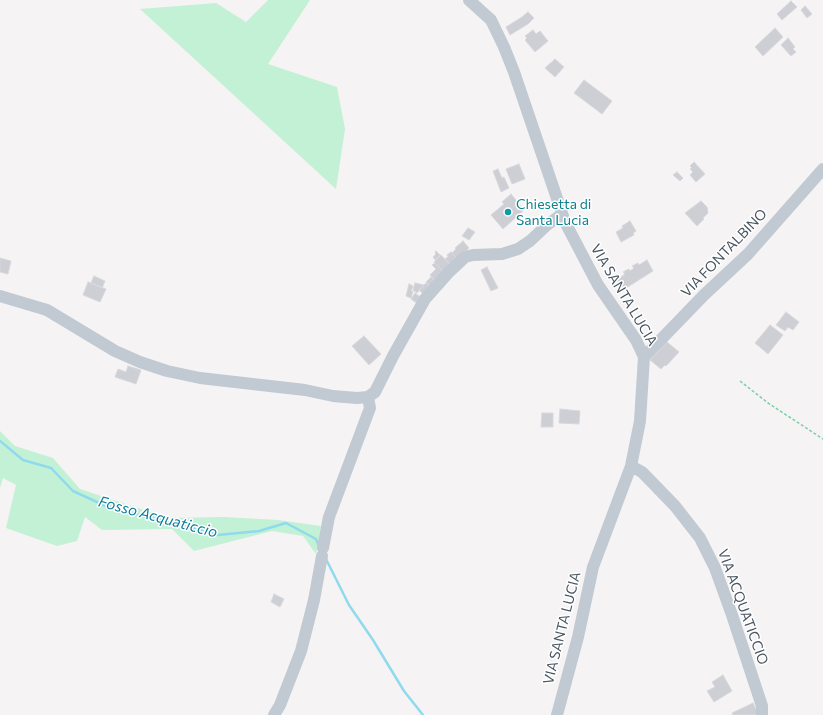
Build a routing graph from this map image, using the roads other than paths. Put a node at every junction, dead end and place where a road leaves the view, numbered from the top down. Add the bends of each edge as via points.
1 (469, 0) edge
2 (823, 169) edge
3 (562, 214) junction
4 (0, 296) edge
5 (644, 357) junction
6 (368, 397) junction
7 (632, 466) junction
8 (274, 715) edge
9 (557, 715) edge
10 (762, 715) edge

1 - 3 street, VIA SANTA LUCIA via 491,20 504,46
2 - 5 street, VIA FONTALBINO via 748,254
3 - 5 street, VIA SANTA LUCIA via 598,285 636,340
3 - 6 street via 518,249 502,254 465,257 449,272 425,299 375,392
4 - 6 street via 48,310 115,352 167,371 200,378 305,390 333,396
5 - 7 street, VIA SANTA LUCIA via 640,421
6 - 8 street via 370,408 329,517 314,600 301,651
7 - 9 street, VIA SANTA LUCIA via 593,567
7 - 10 street, VIA ACQUATICCIO via 642,472 675,506 700,538 715,568 727,602 762,706

